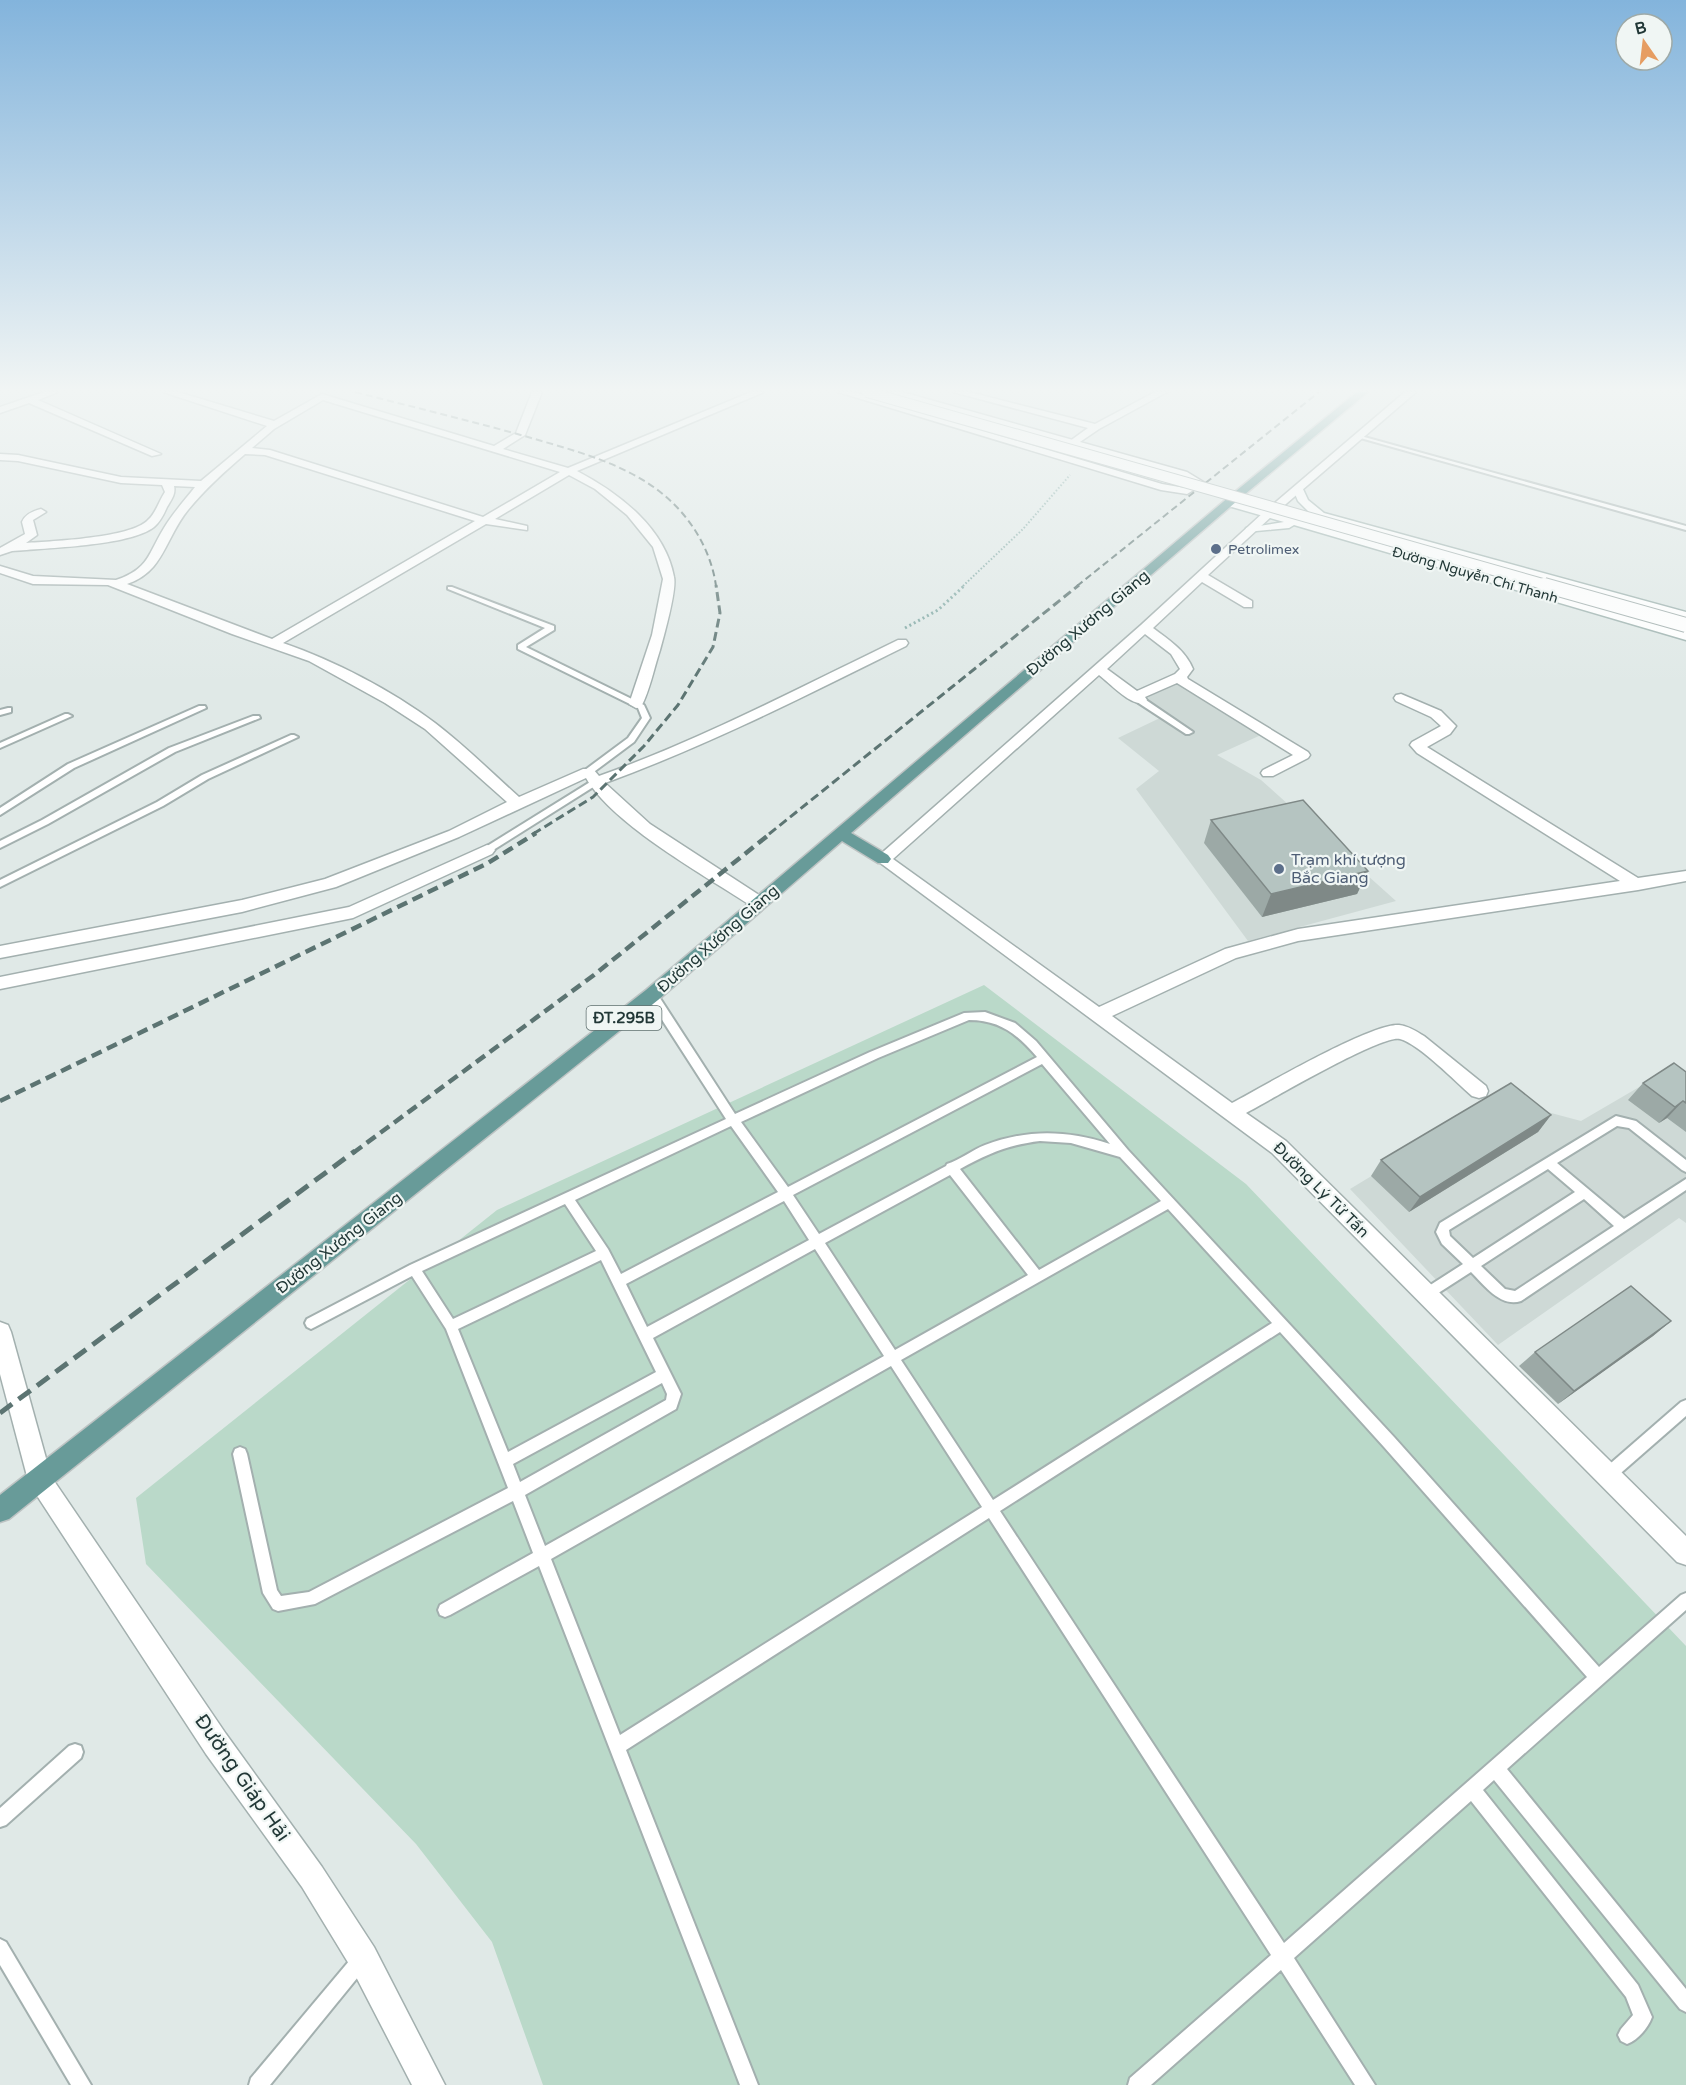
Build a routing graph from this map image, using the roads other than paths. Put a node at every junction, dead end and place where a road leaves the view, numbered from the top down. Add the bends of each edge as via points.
1 (170, 489) edge
2 (199, 489) edge
3 (385, 489) edge
4 (537, 489) edge
5 (601, 489) edge
6 (1172, 489) edge
7 (1190, 489) edge
8 (1209, 489) edge
9 (1246, 489) edge
10 (1298, 489) joint
11 (1548, 489) edge
12 (1235, 498) junction
13 (1280, 504) junction
14 (41, 512) dead end
15 (1268, 514) junction
16 (1315, 514) junction
17 (483, 520) junction
18 (1304, 525) junction
19 (523, 528) dead end
20 (1686, 528) edge
21 (1250, 530) junction
22 (3, 550) edge
23 (2, 574) edge
24 (1201, 576) junction
25 (116, 584) junction
26 (450, 588) dead end
27 (1248, 604) dead end
28 (1686, 616) edge
29 (1686, 625) edge
30 (1145, 628) junction
31 (1686, 636) edge
32 (901, 637) road end
33 (273, 644) junction
34 (1099, 669) junction
35 (1180, 677) junction
36 (1401, 698) dead end
37 (1138, 699) junction
38 (636, 704) junction
39 (202, 708) dead end
40 (68, 716) dead end
41 (256, 718) dead end
42 (1189, 732) dead end
43 (294, 737) dead end
44 (0, 746) edge
45 (1268, 773) dead end
46 (591, 777) junction
47 (517, 803) junction
48 (0, 812) edge
49 (840, 833) junction
50 (0, 845) edge
51 (488, 850) joint
52 (883, 859) junction
53 (1686, 876) edge
54 (0, 884) edge
55 (1638, 885) junction
56 (759, 903) junction
57 (0, 952) edge
58 (0, 983) edge
59 (652, 995) junction
60 (1100, 1014) junction
61 (1044, 1058) junction
62 (1479, 1091) dead end
63 (1231, 1112) junction
64 (734, 1120) junction
65 (1124, 1153) junction
66 (1549, 1163) junction
67 (951, 1167) junction
68 (1686, 1167) edge
69 (1686, 1184) edge
70 (1584, 1193) junction
71 (786, 1194) junction
72 (568, 1199) junction
73 (1170, 1202) junction
74 (1623, 1226) junction
75 (816, 1241) junction
76 (604, 1253) junction
77 (1472, 1265) junction
78 (414, 1269) junction
79 (1037, 1277) junction
80 (618, 1282) junction
81 (1425, 1295) junction
82 (310, 1323) dead end
83 (1281, 1324) junction
84 (451, 1326) junction
85 (0, 1332) edge
86 (645, 1335) junction
87 (893, 1358) junction
88 (664, 1375) junction
89 (1686, 1407) edge
90 (240, 1454) dead end
91 (504, 1461) junction
92 (1609, 1474) junction
93 (40, 1480) junction
94 (516, 1492) junction
95 (0, 1509) edge
96 (991, 1509) junction
97 (1686, 1553) edge
98 (542, 1556) junction
99 (1686, 1600) edge
100 (445, 1610) dead end
101 (1598, 1678) junction
102 (616, 1747) junction
103 (75, 1752) dead end
104 (1495, 1768) junction
105 (1472, 1789) junction
106 (0, 1820) edge
107 (0, 1948) edge
108 (1282, 1956) junction
109 (363, 1958) junction
110 (1686, 2003) edge
111 (1627, 2035) dead end
112 (82, 2085) edge
113 (258, 2085) edge
114 (429, 2085) edge
115 (749, 2085) edge
116 (1137, 2085) edge
117 (1366, 2085) edge

1 - 22 street via 151,524 143,529 118,536
2 - 25 street via 166,534 163,546 146,571 138,578
3 - 17 street
4 - 17 street
5 - 38 street via 631,513 658,546 669,579 658,635
6 - 7 street
8 - 29 street, bridge
9 - 12 main road, Đường Xương Giang / ĐT.295B
10 - 13 street
10 - 16 street via 1302,501
11 - 20 lane
12 - 13 street, Đường Nguyễn Chí Thanh
12 - 15 street, Đường Nguyễn Chí Thanh
12 - 49 main road, Đường Xương Giang / ĐT.295B
13 - 15 street
13 - 16 street, Đường Nguyễn Chí Thanh
14 - 22 street via 27,522 31,535
15 - 18 street, Đường Nguyễn Chí Thanh
15 - 21 street
16 - 18 street via 1292,515
16 - 28 street, Đường Nguyễn Chí Thanh
17 - 19 street
17 - 33 street
18 - 21 street
18 - 31 street, Đường Nguyễn Chí Thanh
21 - 24 street
23 - 25 street via 33,580
24 - 27 street
24 - 30 street
25 - 33 street
26 - 38 lane via 551,628 521,647
30 - 34 street
30 - 35 street via 1186,665
32 - 46 street via 679,751 652,763
33 - 47 street via 314,658 430,726
34 - 37 street
34 - 52 street
35 - 37 street
35 - 45 street via 1194,690 1303,755
36 - 55 street via 1436,714 1449,726 1417,745 1422,750
37 - 42 lane
38 - 46 lane via 646,718 631,740
39 - 48 lane via 71,766
40 - 44 lane
41 - 50 lane via 172,750
43 - 54 lane via 205,777 160,804
46 - 47 street
46 - 51 lane
46 - 56 street via 600,790 653,833
47 - 57 street via 454,834 330,884 242,906
49 - 52 main road
49 - 56 main road, Đường Xương Giang / ĐT.295B
51 - 58 street via 353,912
52 - 60 street, Đường Lý Tử Tấn
53 - 55 street
55 - 60 street via 1298,935 1231,953
56 - 59 main road, Đường Xương Giang / ĐT.295B
59 - 64 lane
59 - 93 main road, Đường Xương Giang / ĐT.295B
60 - 63 street, Đường Lý Tử Tấn
61 - 64 lane via 1011,1026 985,1016 968,1016
61 - 65 lane
61 - 71 lane
62 - 63 street via 1416,1039 1401,1032 1364,1042
63 - 81 street, Đường Lý Tử Tấn via 1279,1147
64 - 71 lane
64 - 72 lane
65 - 67 lane via 1082,1139 1040,1136 1007,1142
65 - 73 lane
66 - 68 lane via 1616,1121 1623,1121
66 - 70 lane
66 - 77 lane via 1444,1227 1446,1240
67 - 75 lane
67 - 79 lane
69 - 74 lane
70 - 74 lane
70 - 77 lane
71 - 75 lane
71 - 80 lane
72 - 76 lane
72 - 78 lane
73 - 79 lane
73 - 83 lane
74 - 77 lane via 1517,1297 1501,1293
75 - 86 lane
75 - 87 lane
76 - 80 lane
76 - 84 lane
77 - 81 lane
78 - 82 lane
78 - 84 lane
79 - 87 lane
80 - 86 lane
81 - 92 street, Đường Lý Tử Tấn
83 - 96 lane
83 - 101 lane
84 - 91 lane
85 - 93 street, Đường Giáp Hải
86 - 88 lane
87 - 96 lane
87 - 98 lane
88 - 91 lane
88 - 94 lane via 674,1394 671,1404
89 - 92 lane
90 - 94 lane via 270,1593 278,1604 310,1599
91 - 94 lane
92 - 97 street, Đường Lý Tử Tấn
93 - 95 main road, Đường Xương Giang / ĐT.295B
93 - 109 street, Đường Giáp Hải via 216,1744 312,1877
94 - 98 lane
96 - 102 lane
96 - 108 lane
98 - 100 lane
98 - 102 lane
99 - 101 lane
101 - 104 lane
102 - 115 lane
103 - 106 lane
104 - 105 lane
104 - 110 lane
105 - 108 lane
105 - 111 lane via 1632,1991 1643,2017
107 - 112 lane
108 - 116 lane
108 - 117 lane
109 - 113 lane
109 - 114 street, Đường Giáp Hải

